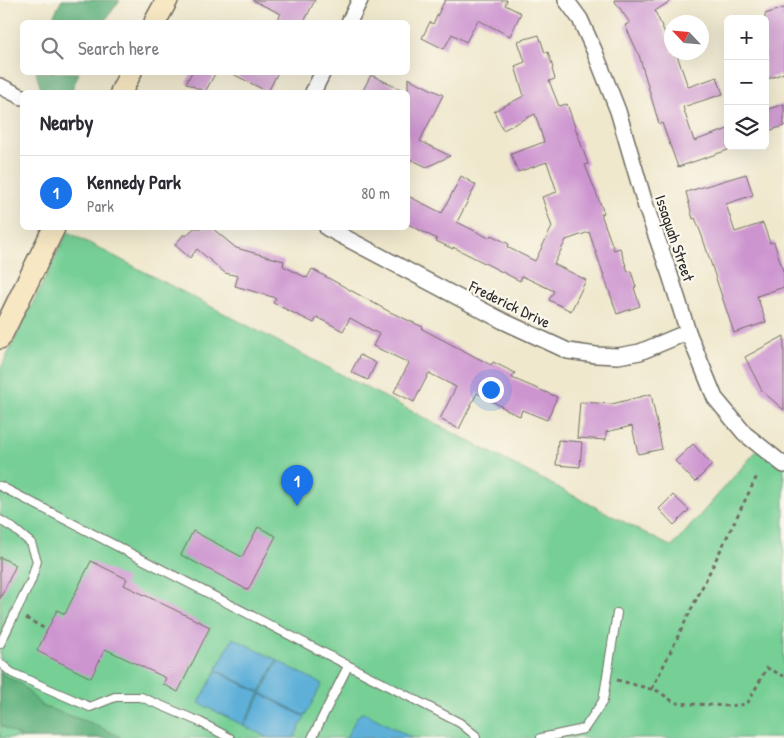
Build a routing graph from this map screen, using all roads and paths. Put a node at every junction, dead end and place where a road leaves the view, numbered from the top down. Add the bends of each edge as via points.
1 (167, 0) edge
2 (360, 0) edge
3 (566, 0) edge
4 (157, 20) edge
5 (350, 20) edge
6 (130, 75) edge
7 (322, 75) edge
8 (0, 86) edge
9 (122, 90) edge
10 (314, 90) edge
11 (20, 95) edge
12 (53, 230) edge
13 (332, 230) edge
14 (688, 332) junction
15 (0, 338) edge
16 (784, 466) edge
17 (758, 474) dead end
18 (0, 486) edge
19 (0, 520) edge
20 (617, 613) dead end
21 (0, 644) edge
22 (0, 663) edge
23 (348, 666) junction
24 (784, 676) edge
25 (607, 677) junction
26 (652, 690) junction
27 (230, 738) edge
28 (312, 738) edge
29 (476, 738) edge
30 (541, 738) edge

1 - 4 street
2 - 5 street
3 - 14 street, Issaquah Street via 580,19 618,112
6 - 9 street
7 - 10 street
8 - 11 street
12 - 15 street
13 - 14 street, Frederick Drive via 503,322 568,351 618,356 640,352
14 - 16 street, Issaquah Street via 715,398 745,434
17 - 26 path
18 - 23 lane
19 - 21 lane via 31,543 36,561 31,581
20 - 25 lane
22 - 27 lane via 12,673 90,707 115,697 141,697
23 - 28 lane
23 - 29 lane via 460,723
24 - 26 path via 767,668 747,704 730,706 675,703
25 - 26 path
25 - 30 lane via 603,702 584,729

